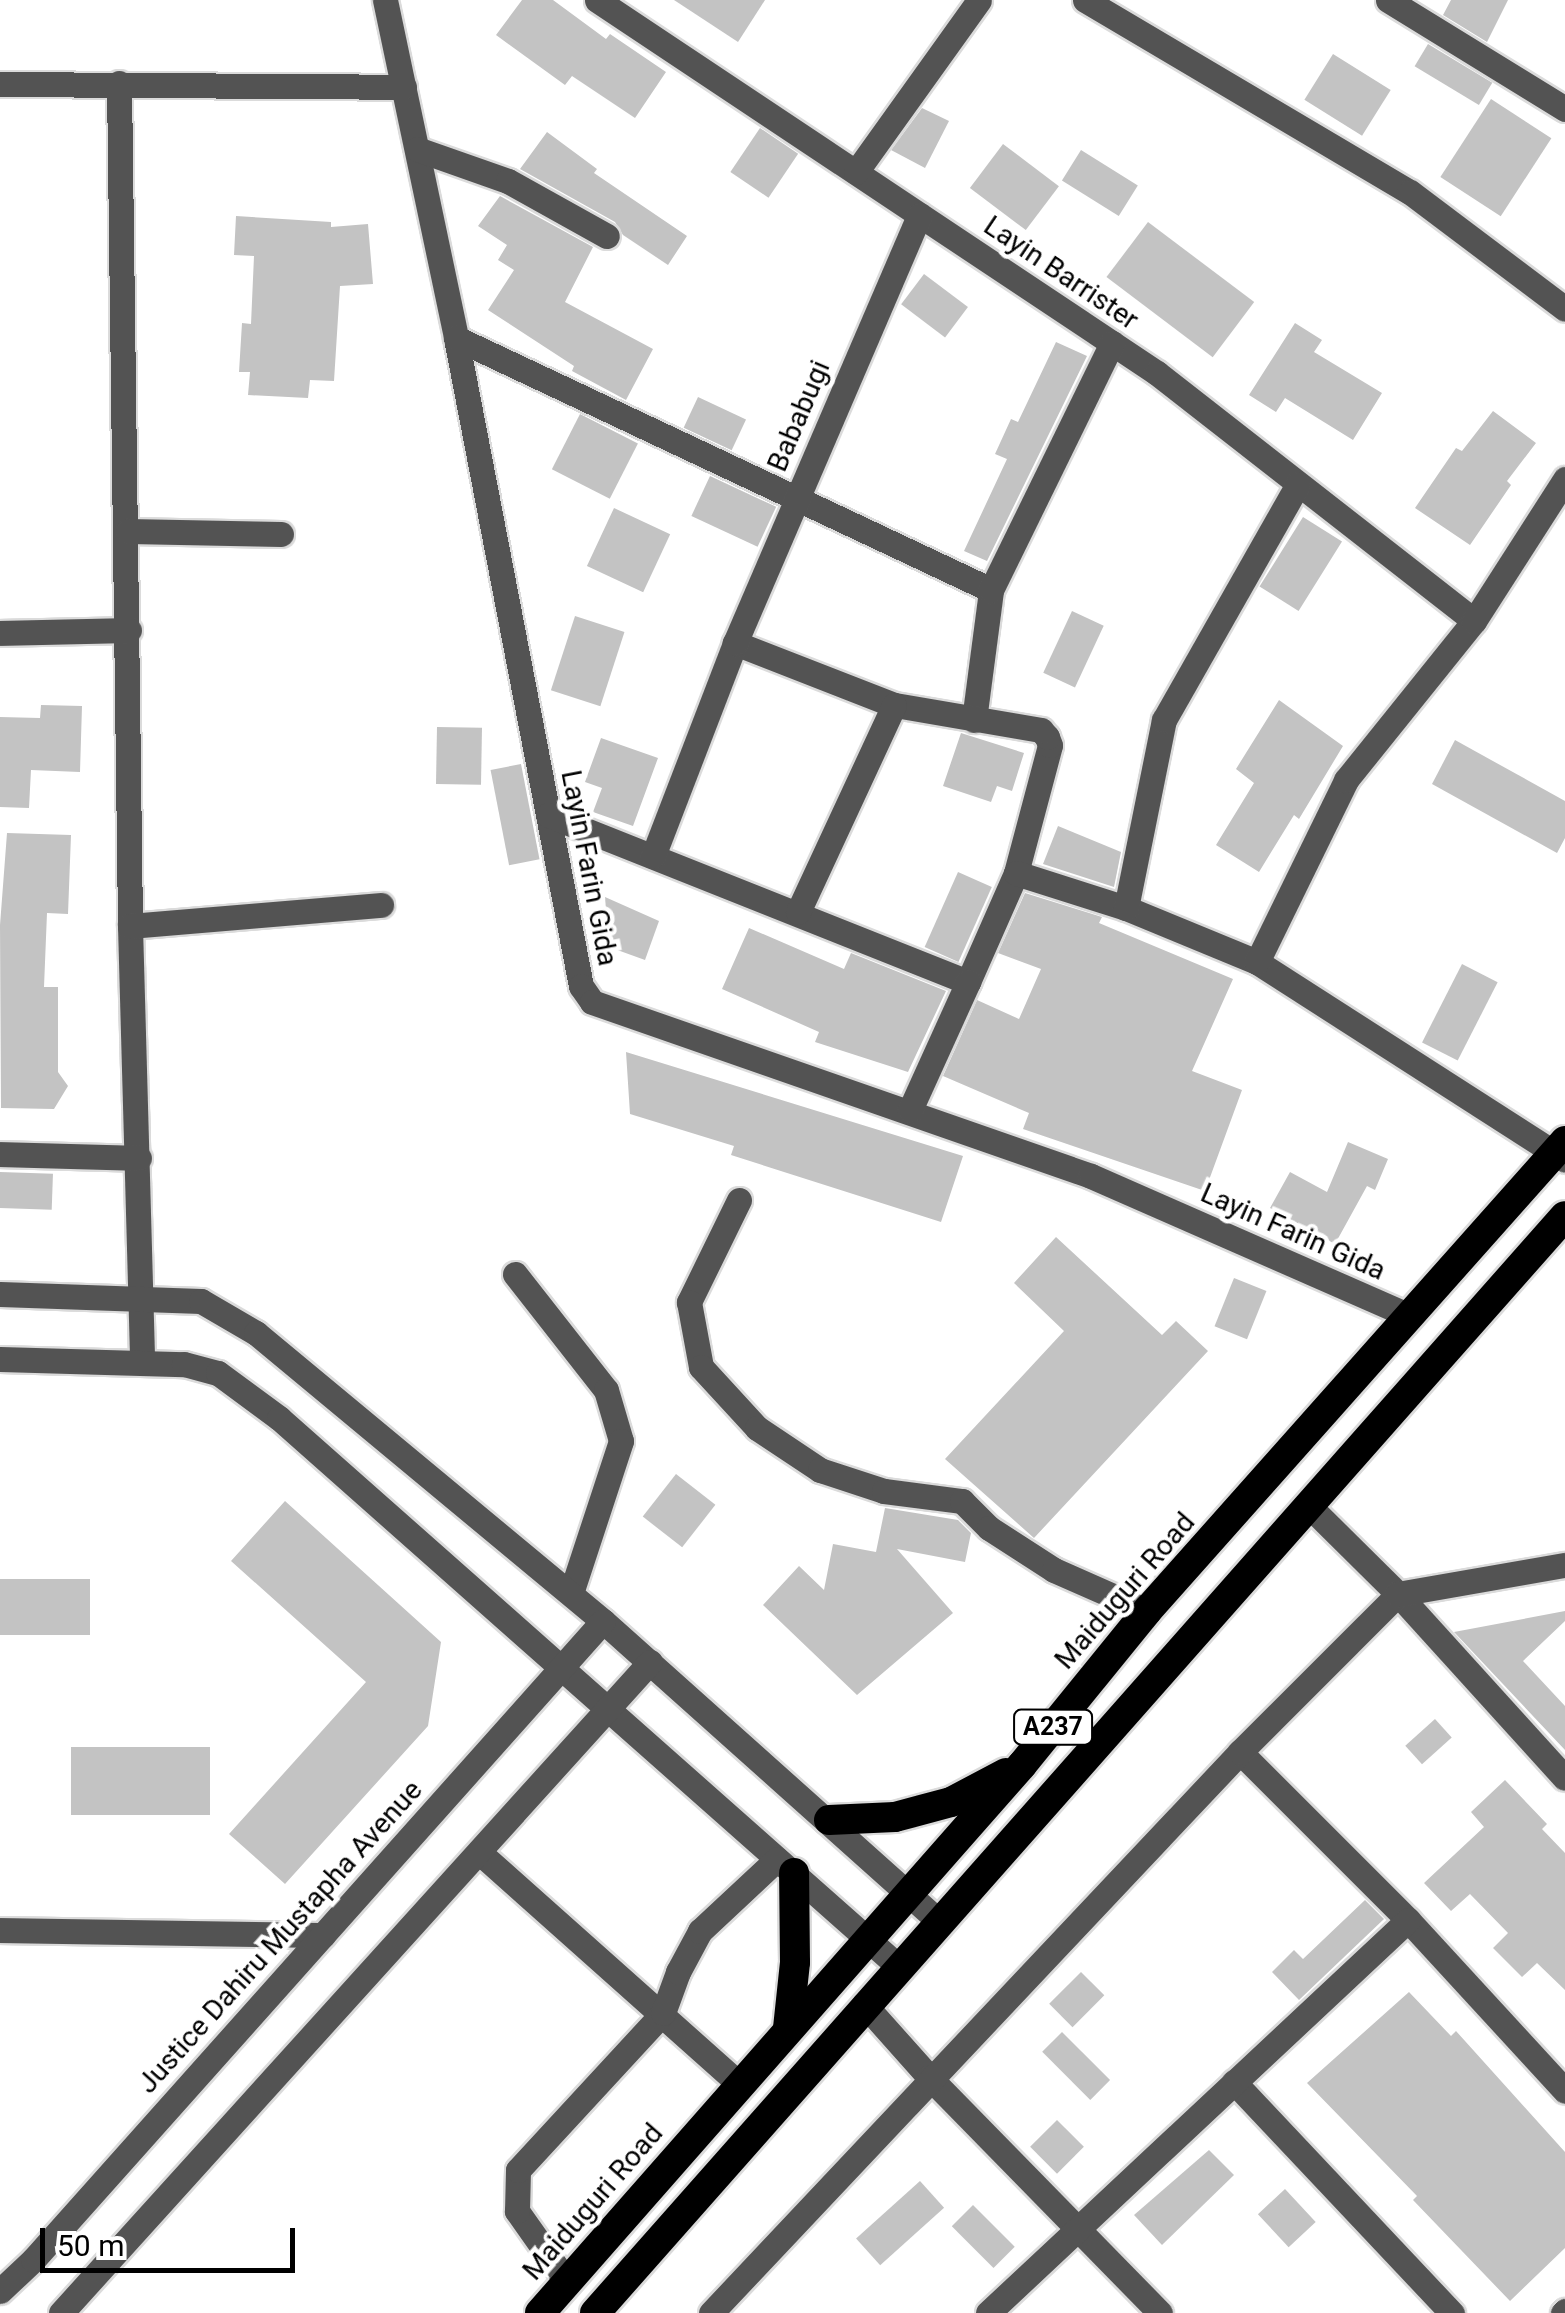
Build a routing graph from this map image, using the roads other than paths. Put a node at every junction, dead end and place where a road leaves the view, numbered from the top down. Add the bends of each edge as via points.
1 (384, 0) edge
2 (598, 0) edge
3 (979, 0) edge
4 (1086, 0) edge
5 (1388, 0) edge
6 (119, 83) junction
7 (0, 84) edge
8 (404, 87) junction
9 (1565, 110) edge
10 (417, 149) junction
11 (856, 172) junction
12 (919, 214) junction
13 (607, 236) dead end
14 (1565, 309) edge
15 (456, 338) junction
16 (1112, 343) junction
17 (1565, 479) edge
18 (1298, 484) junction
19 (795, 500) junction
20 (128, 531) junction
21 (281, 534) dead end
22 (991, 590) junction
23 (1474, 621) junction
24 (129, 630) junction
25 (0, 633) edge
26 (735, 643) junction
27 (894, 705) junction
28 (974, 720) junction
29 (548, 816) junction
30 (653, 856) junction
31 (1016, 873) junction
32 (381, 905) dead end
33 (1126, 908) junction
34 (798, 912) junction
35 (130, 926) junction
36 (1257, 962) junction
37 (968, 982) junction
38 (910, 1110) junction
39 (1561, 1151) edge
40 (0, 1154) edge
41 (139, 1158) junction
42 (740, 1200) dead end
43 (1565, 1216) edge
44 (515, 1274) dead end
45 (0, 1294) edge
46 (142, 1296) junction
47 (1410, 1316) junction
48 (0, 1359) edge
49 (142, 1362) junction
50 (1309, 1506) junction
51 (1565, 1564) edge
52 (571, 1593) junction
53 (1398, 1594) junction
54 (1148, 1611) junction
55 (602, 1620) junction
56 (650, 1662) junction
57 (558, 1668) junction
58 (606, 1711) junction
59 (1240, 1752) junction
60 (1022, 1765) junction
61 (1565, 1778) edge
62 (829, 1820) junction
63 (480, 1853) junction
64 (785, 1866) junction
65 (910, 1894) junction
66 (1408, 1920) junction
67 (940, 1922) junction
68 (0, 1930) edge
69 (323, 1935) junction
70 (866, 1936) junction
71 (899, 1966) junction
72 (864, 2004) junction
73 (663, 2013) junction
74 (788, 2028) junction
75 (930, 2078) junction
76 (1234, 2082) junction
77 (739, 2084) junction
78 (1565, 2091) edge
79 (1078, 2228) junction
80 (567, 2282) junction
81 (0, 2291) edge
82 (61, 2313) edge
83 (540, 2313) edge
84 (595, 2313) edge
85 (711, 2313) edge
86 (988, 2313) edge
87 (1160, 2313) edge
88 (1452, 2313) edge

1 - 8 street, Layin Farin Gida
2 - 11 street, Layin Barrister
3 - 11 street
4 - 14 street via 1410,192
5 - 9 street
6 - 7 street
6 - 8 street
6 - 20 street
8 - 10 street, Layin Farin Gida
10 - 13 street via 508,181
10 - 15 street, Layin Farin Gida
11 - 12 street, Layin Barrister
12 - 16 street, Layin Barrister
12 - 19 street, Bababugi
15 - 19 street
15 - 29 street, Layin Farin Gida
16 - 18 street, Layin Barrister
16 - 22 street
17 - 23 street
18 - 23 street, Layin Barrister
18 - 33 street via 1164,720
19 - 22 street
19 - 26 street, Bababugi
20 - 21 street
20 - 24 street
22 - 28 street
23 - 36 street via 1346,780
24 - 25 street
24 - 35 street
26 - 27 street
26 - 30 street, Bababugi
27 - 28 street
27 - 34 street
28 - 31 street via 1041,730 1050,745
29 - 30 street
29 - 38 street, Layin Farin Gida via 581,986 592,1002
30 - 34 street
31 - 33 street
31 - 37 street
32 - 35 street
33 - 36 street
34 - 37 street
35 - 41 street
36 - 39 street
37 - 38 street
38 - 47 street, Layin Farin Gida via 1092,1176
39 - 47 highway, Maiduguri Road / A237
40 - 41 street
41 - 46 street
42 - 54 street via 688,1302 701,1367 758,1428 820,1470 884,1491 962,1501 1054,1570
43 - 50 highway, A237
44 - 52 street via 606,1390 621,1441
45 - 46 street
46 - 49 street
46 - 52 street via 201,1300 256,1333
47 - 54 highway, Maiduguri Road / A237
48 - 49 street
49 - 57 street via 218,1373 278,1418
50 - 53 street
50 - 67 highway, A237
51 - 53 street
52 - 55 street
53 - 59 street
53 - 61 street
54 - 60 highway, Maiduguri Road / A237
55 - 56 street
55 - 57 street, Justice Dahiru Mustapha Avenue
56 - 58 street
56 - 62 street
57 - 58 street
57 - 69 street, Justice Dahiru Mustapha Avenue
58 - 63 street
58 - 64 street
59 - 66 street
59 - 75 street
60 - 62 highway via 951,1802 895,1817
60 - 65 highway, Maiduguri Road / A237
62 - 65 street
63 - 73 street
63 - 82 street
64 - 70 street
64 - 73 street via 700,1932
64 - 74 highway via 795,1962
65 - 67 street
65 - 70 highway, Maiduguri Road / A237
66 - 76 street
66 - 78 street
67 - 71 highway, A237
68 - 69 street
69 - 81 street, Justice Dahiru Mustapha Avenue
70 - 71 street
70 - 74 highway, Maiduguri Road / A237
71 - 72 highway, A237
72 - 75 street
72 - 84 highway, A237
73 - 77 street
73 - 80 street via 518,2170 517,2211
74 - 77 highway, Maiduguri Road / A237
75 - 79 street
75 - 85 street
76 - 79 street
76 - 88 street
77 - 80 highway, Maiduguri Road / A237
79 - 86 street
79 - 87 street
80 - 83 highway, Maiduguri Road / A237

